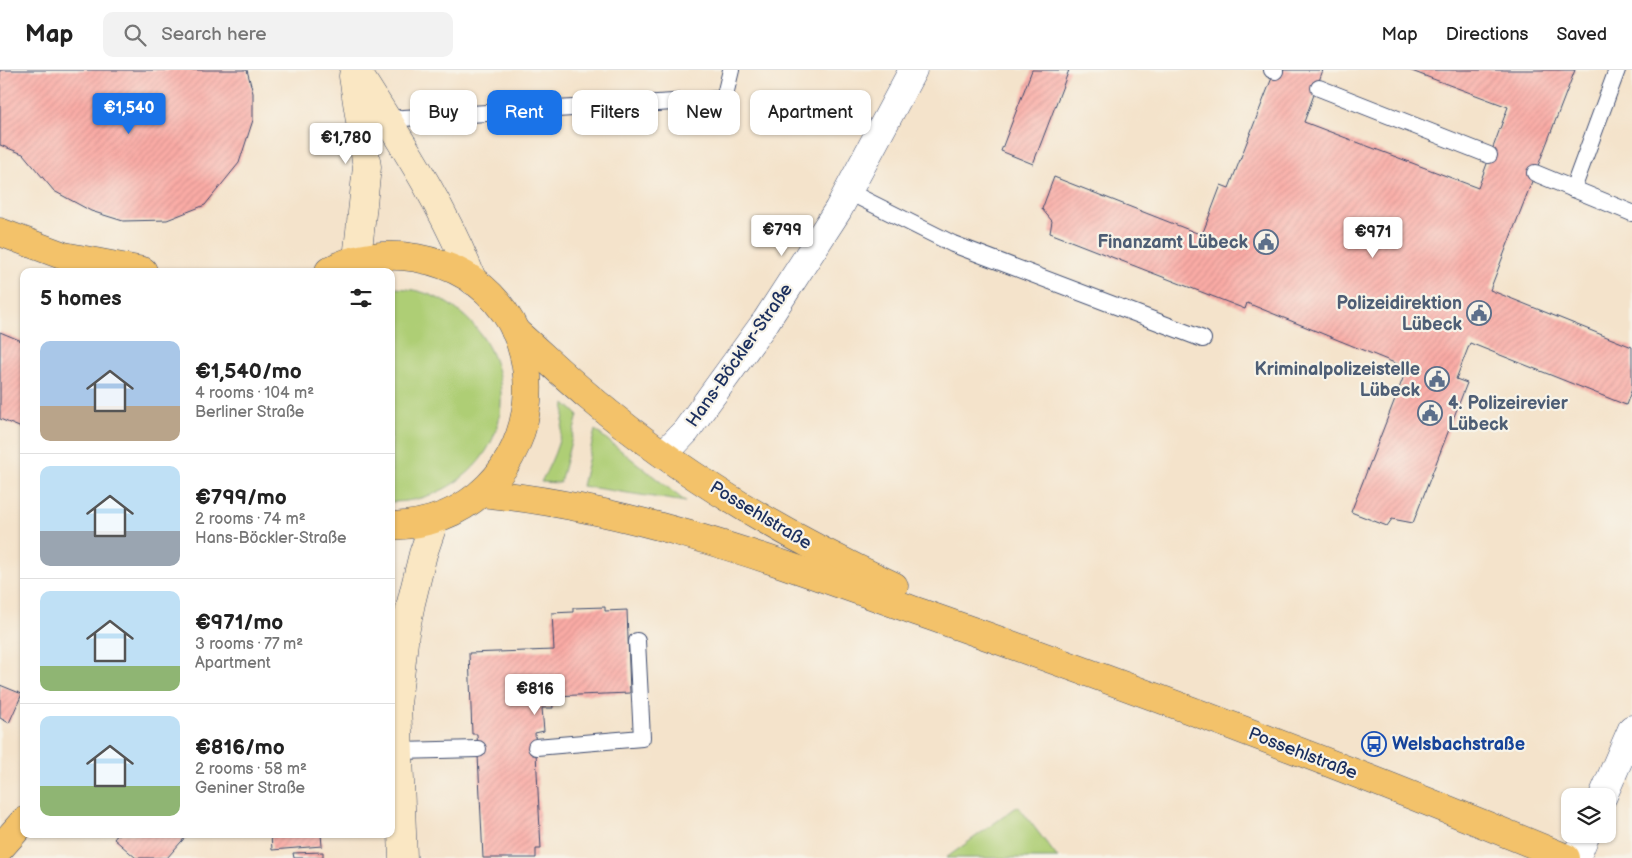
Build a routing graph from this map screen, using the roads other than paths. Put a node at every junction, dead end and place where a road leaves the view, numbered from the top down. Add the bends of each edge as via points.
1 (354, 70) edge
2 (731, 70) edge
3 (913, 70) edge
4 (1617, 70) edge
5 (1319, 88) dead end
6 (387, 119) junction
7 (1489, 155) dead end
8 (1535, 173) dead end
9 (1573, 189) junction
10 (848, 191) junction
11 (1632, 213) edge
12 (0, 232) edge
13 (358, 259) junction
14 (74, 264) edge
15 (113, 268) edge
16 (336, 268) edge
17 (474, 281) junction
18 (515, 331) junction
19 (1203, 339) dead end
20 (664, 454) junction
21 (481, 493) junction
22 (435, 519) junction
23 (395, 526) edge
24 (636, 641) dead end
25 (1037, 653) junction
26 (395, 687) edge
27 (395, 720) edge
28 (1632, 729) edge
29 (536, 747) dead end
30 (396, 748) edge
31 (478, 749) dead end
32 (1606, 788) edge
33 (20, 825) edge
34 (2, 843) edge
35 (1582, 843) edge
36 (403, 858) edge
37 (1566, 858) edge
38 (1576, 858) edge

1 - 6 main road
1 - 13 main road via 367,167
2 - 6 lane via 724,100
3 - 10 street, Hans-Böckler-Straße
4 - 9 lane
5 - 7 lane
6 - 17 main road via 439,204
8 - 9 lane
9 - 11 lane
10 - 19 lane via 953,244
10 - 20 street, Hans-Böckler-Straße via 766,321 686,431
12 - 14 main road
13 - 16 main road
13 - 17 main road via 398,255 438,262
14 - 15 main road
17 - 18 main road via 498,304
18 - 20 main road, Possehlstraße via 590,398
18 - 21 main road via 525,359 529,389 526,418 501,472
20 - 25 main road, Possehlstraße via 784,532
21 - 22 main road via 459,509
21 - 25 main road, Possehlstraße via 563,503 720,542
22 - 23 main road
22 - 26 main road via 411,603
24 - 29 lane via 642,738
25 - 37 main road, Possehlstraße via 1354,771
27 - 30 main road
28 - 32 street
30 - 31 lane
30 - 36 main road
33 - 34 main road
35 - 38 street

